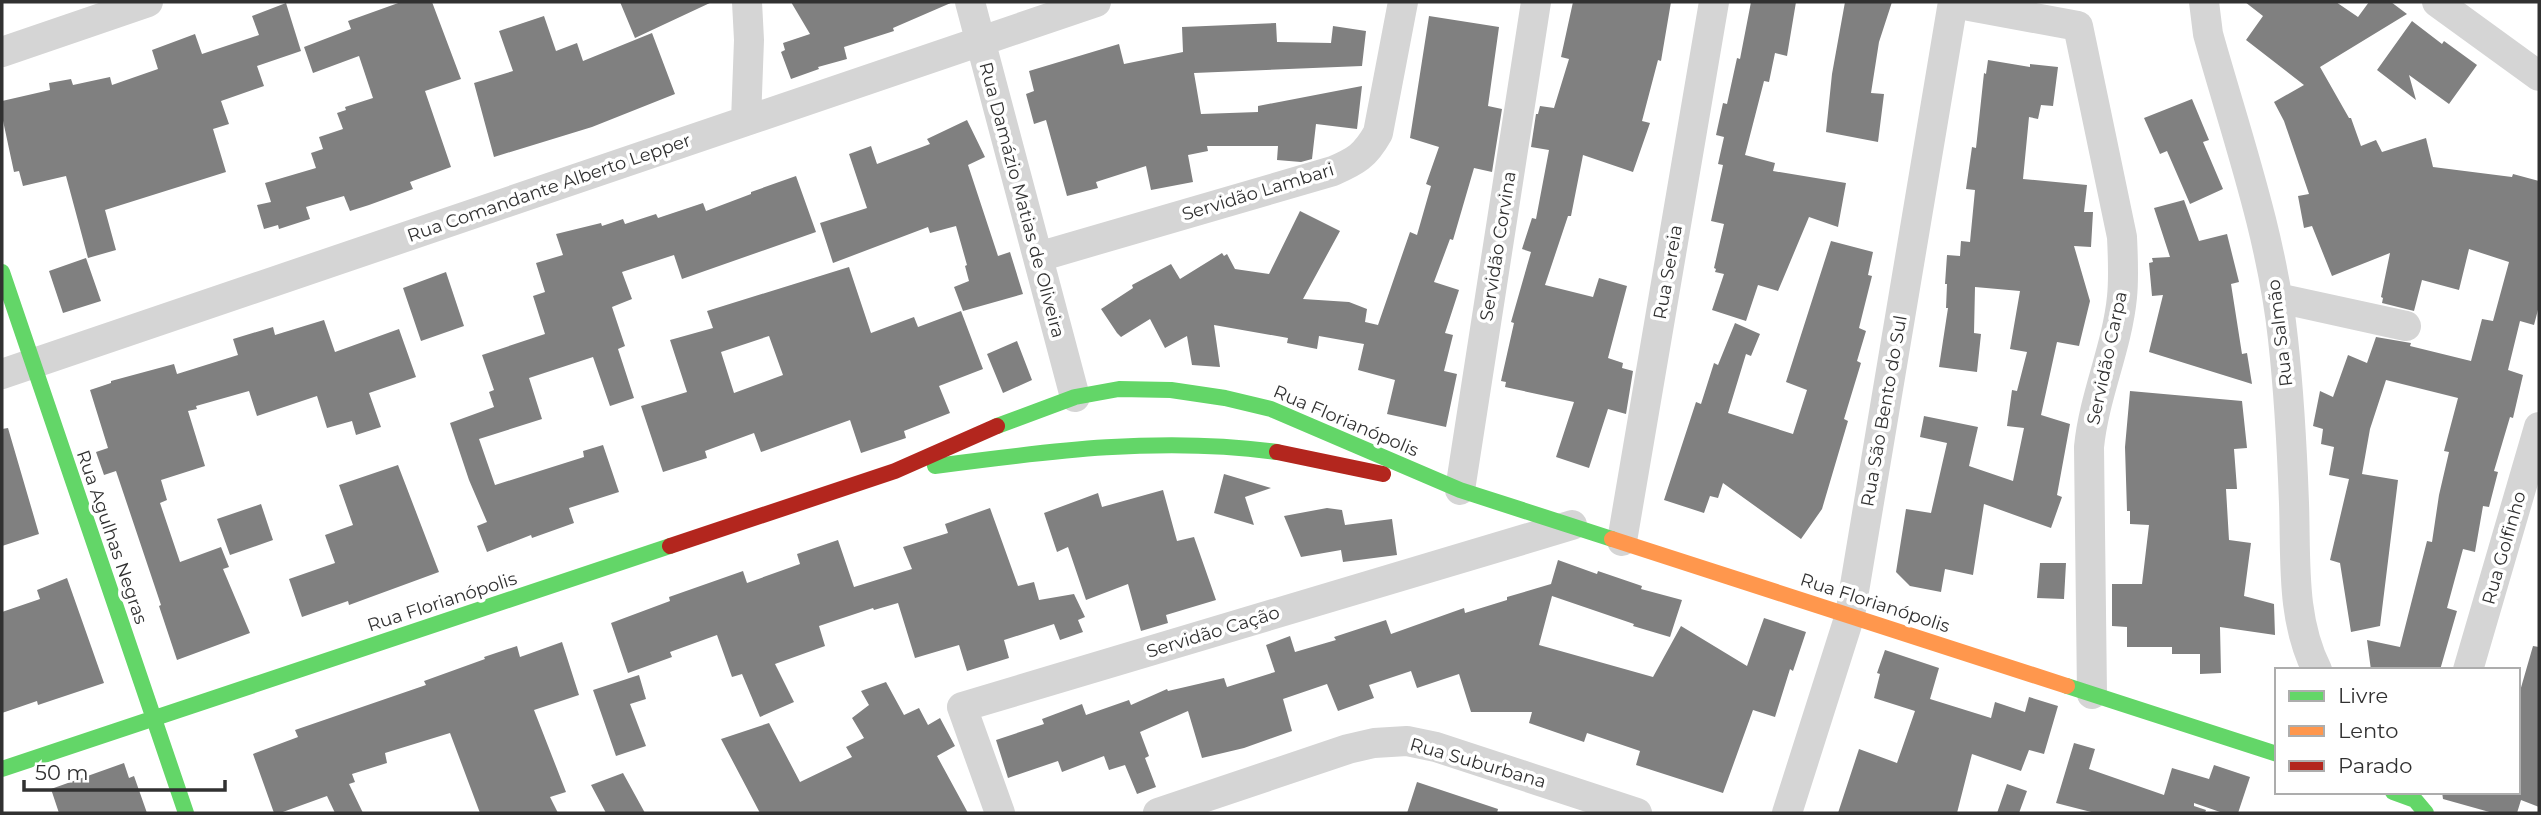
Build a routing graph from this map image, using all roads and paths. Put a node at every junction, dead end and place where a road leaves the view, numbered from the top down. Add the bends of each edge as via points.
1 (148, 2) edge
2 (747, 2) edge
3 (970, 2) edge
4 (1097, 2) edge
5 (1403, 2) edge
6 (1536, 2) edge
7 (1714, 2) edge
8 (2204, 2) edge
9 (2437, 2) edge
10 (1953, 3) edge
11 (980, 41) junction
12 (2, 52) edge
13 (2539, 76) edge
14 (747, 121) junction
15 (1038, 257) junction
16 (2, 272) edge
17 (2278, 298) junction
18 (2406, 326) dead end
19 (33, 364) junction
20 (2, 374) edge
21 (1075, 397) junction
22 (2539, 427) edge
23 (895, 471) junction
24 (1460, 490) junction
25 (1572, 525) junction
26 (1622, 541) junction
27 (1850, 615) junction
28 (2316, 668) edge
29 (2469, 668) edge
30 (2092, 694) junction
31 (154, 719) junction
32 (2275, 753) edge
33 (2, 769) edge
34 (186, 813) edge
35 (1000, 813) edge
36 (1158, 813) edge
37 (1637, 813) edge
38 (1787, 813) edge

1 - 12 street
2 - 14 street
3 - 11 street, Rua Damázio Matias de Oliveira
4 - 11 street, Rua Comandante Alberto Lepper
5 - 15 street, Servidão Lambari via 1378,133 1368,151 1352,163
6 - 24 street, Servidão Corvina
7 - 26 street, Rua Sereia
8 - 17 street, Rua Salmão via 2208,34
9 - 13 street
10 - 27 street, Rua São Bento do Sul
10 - 30 street, Servidão Carpa via 2078,26 2119,224 2122,299 2091,421 2089,447
11 - 14 street, Rua Comandante Alberto Lepper
11 - 15 street, Rua Damázio Matias de Oliveira
14 - 19 street, Rua Comandante Alberto Lepper
15 - 21 street, Rua Damázio Matias de Oliveira
16 - 19 street, Rua Agulhas Negras
17 - 18 street
17 - 28 street, Rua Salmão via 2291,439 2298,618
19 - 20 street, Rua Comandante Alberto Lepper
19 - 31 street, Rua Agulhas Negras
21 - 23 street, Rua Florianópolis
21 - 24 street, Rua Florianópolis via 1119,389 1171,390 1248,403
22 - 29 street, Rua Golfinho
23 - 24 street, Rua Florianópolis via 1046,452 1211,446 1261,449
23 - 31 street, Rua Florianópolis
24 - 25 street, Rua Florianópolis
25 - 26 street, Rua Florianópolis
25 - 35 street, Servidão Cação via 962,707
26 - 27 street, Rua Florianópolis
27 - 30 street, Rua Florianópolis
27 - 38 street, Rua São Bento do Sul
30 - 32 street, Rua Florianópolis
31 - 33 street, Rua Florianópolis
31 - 34 street, Rua Agulhas Negras
36 - 37 street, Rua Suburbana via 1348,749 1407,741

